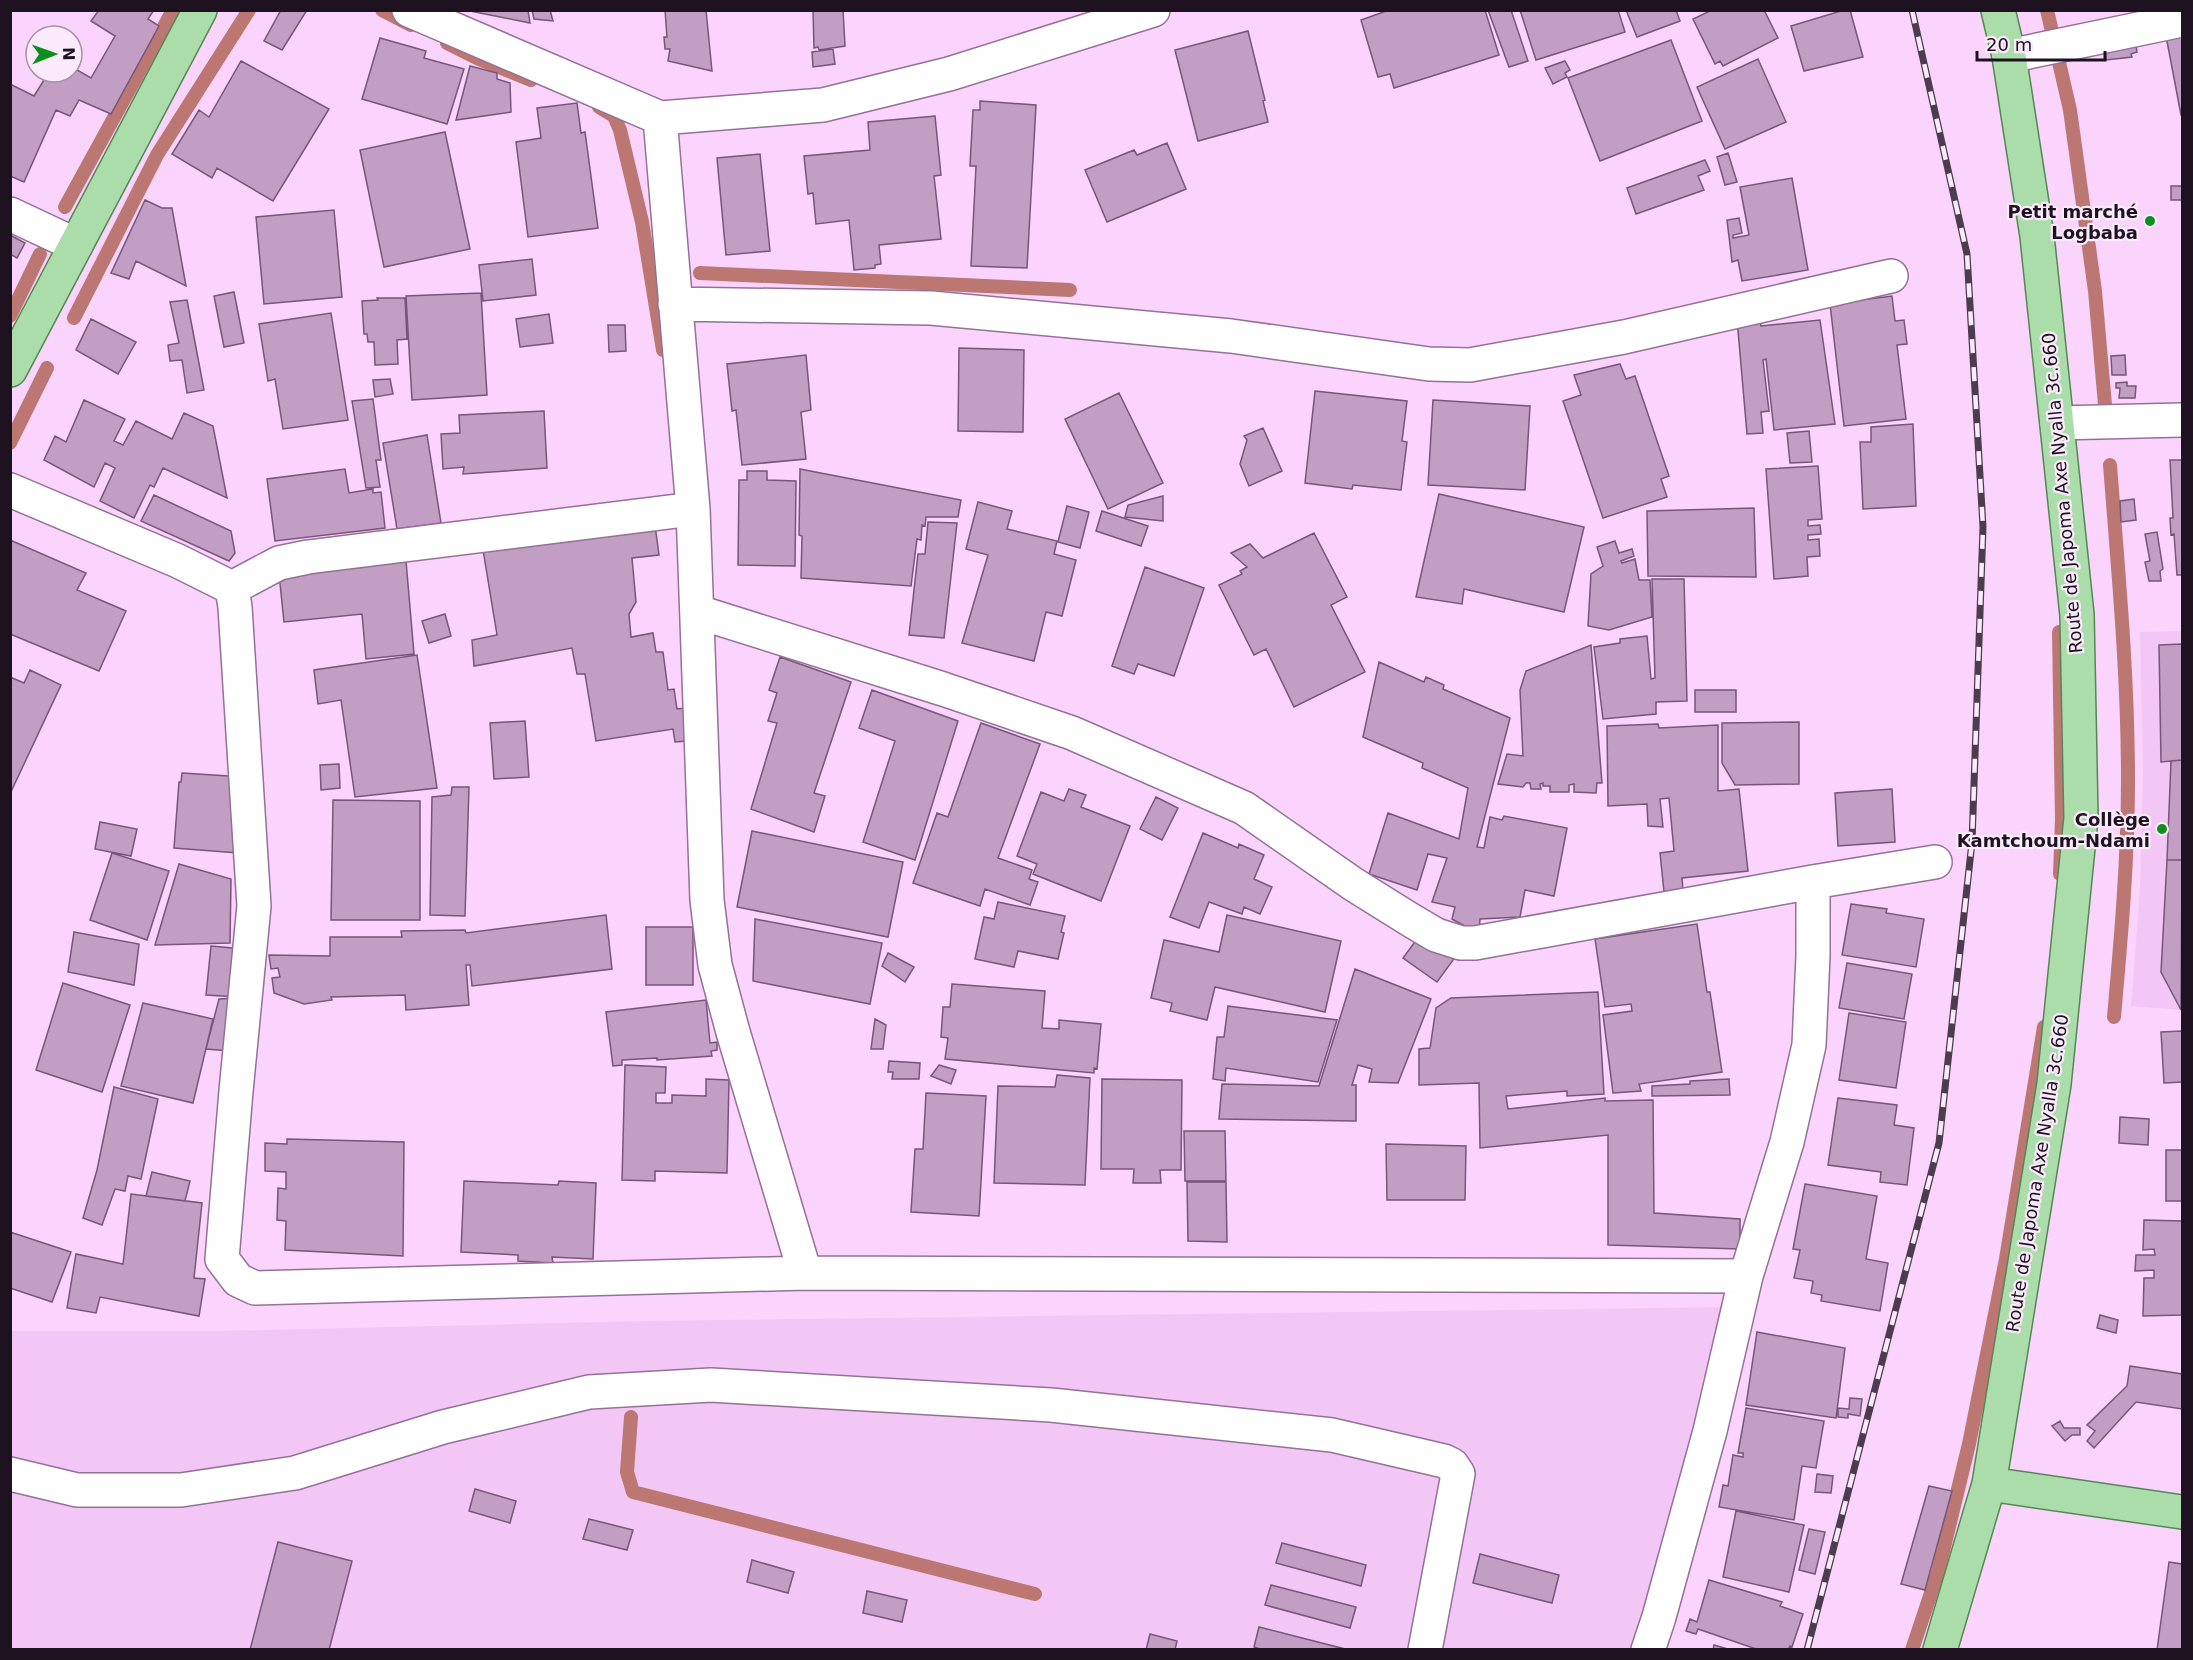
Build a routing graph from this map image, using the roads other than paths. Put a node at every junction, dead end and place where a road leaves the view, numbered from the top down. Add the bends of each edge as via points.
1 (200, 10) edge
2 (409, 10) edge
3 (1153, 10) edge
4 (1998, 10) edge
5 (2182, 20) edge
6 (2009, 56) junction
7 (660, 117) junction
8 (10, 214) edge
9 (76, 245) junction
10 (1891, 276) dead end
11 (675, 304) junction
12 (10, 370) edge
13 (2182, 420) edge
14 (2057, 423) junction
15 (10, 490) edge
16 (693, 509) junction
17 (232, 588) junction
18 (698, 612) junction
19 (1935, 862) dead end
20 (1813, 882) junction
21 (805, 1273) junction
22 (1746, 1276) junction
23 (10, 1474) edge
24 (1989, 1484) junction
25 (2182, 1512) edge
26 (1425, 1650) edge
27 (1648, 1650) edge
28 (1940, 1650) edge

1 - 9 main road
2 - 7 street
3 - 7 street via 950,74 823,105
4 - 6 main road, Route de Japoma Axe Nyalla 3c.660
5 - 6 street
6 - 14 main road, Route de Japoma Axe Nyalla 3c.660 via 2037,236
7 - 11 street
8 - 9 street
9 - 12 main road
10 - 11 street via 1624,337 1470,365 1429,364 1231,336 931,308
11 - 16 street
13 - 14 street
14 - 24 main road, Route de Japoma Axe Nyalla 3c.660 via 2077,615 2081,818 2054,1084
15 - 17 street
16 - 17 street via 308,556 279,563
16 - 18 street
17 - 21 street via 254,906 222,1259 238,1280 255,1288
18 - 20 street via 943,688 1072,733 1244,808 1409,919 1436,935 1461,943
18 - 21 street via 707,900 715,964
19 - 20 street
20 - 22 street via 1809,1045 1787,1142
21 - 22 street
22 - 27 street via 1710,1431
23 - 26 street via 77,1490 181,1490 295,1473 442,1427 589,1392 711,1385 1051,1405 1332,1435 1443,1461 1456,1468
24 - 25 main road
24 - 28 main road, Route de Japoma Axe Nyalla 3c.660

